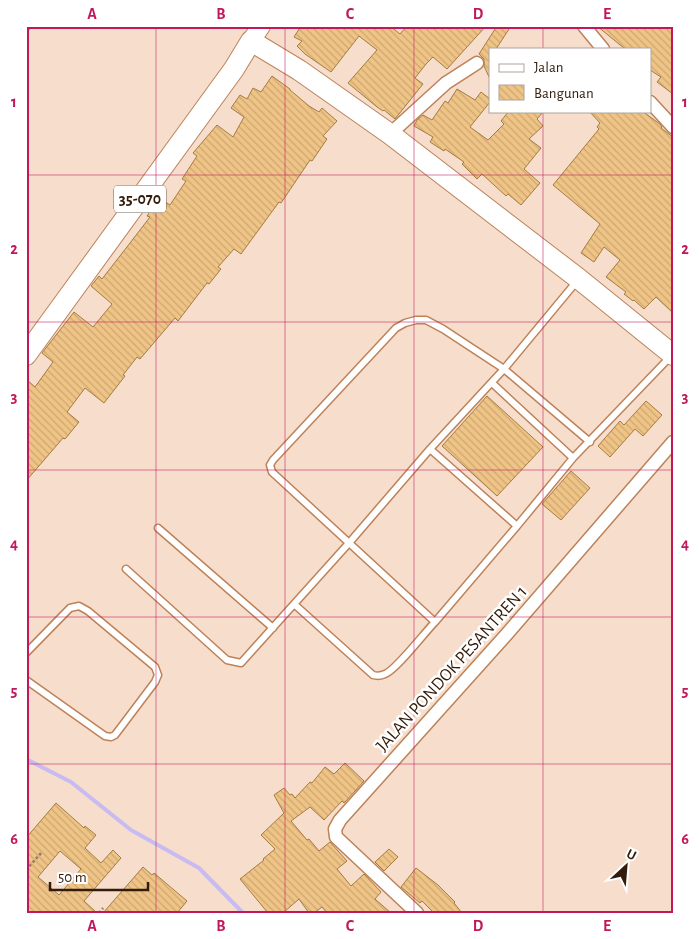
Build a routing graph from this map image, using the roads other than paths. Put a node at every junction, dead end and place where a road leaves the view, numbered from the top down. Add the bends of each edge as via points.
1 (584, 26) edge
2 (256, 34) edge
3 (602, 48) edge
4 (477, 63) dead end
5 (652, 104) edge
6 (673, 126) edge
7 (390, 134) junction
8 (573, 286) junction
9 (673, 354) edge
10 (26, 356) edge
11 (504, 369) junction
12 (492, 383) junction
13 (590, 442) junction
14 (673, 442) edge
15 (430, 449) junction
16 (574, 458) junction
17 (517, 526) junction
18 (158, 528) dead end
19 (349, 543) junction
20 (126, 569) dead end
21 (294, 604) junction
22 (434, 622) junction
23 (273, 628) junction
24 (26, 653) edge
25 (26, 680) edge
26 (417, 913) edge

1 - 3 street
2 - 7 main road, 35-070 via 299,70
2 - 10 main road, 35-070
4 - 7 street via 446,83
5 - 6 street
7 - 8 main road, 35-070
8 - 9 main road, 35-070
8 - 11 lane
9 - 13 lane
11 - 12 lane
11 - 13 lane
11 - 19 lane via 426,320 405,323 396,328 273,460 270,465 272,472
12 - 15 lane
12 - 16 lane
13 - 16 lane
14 - 26 street, JALAN PONDOK PESANTREN 1 via 335,829 336,837
15 - 17 lane
15 - 19 lane
16 - 17 lane
17 - 22 lane
18 - 23 lane
19 - 21 lane
19 - 22 lane
20 - 23 lane via 227,660 241,663
21 - 22 lane via 378,676 386,674 399,662
21 - 23 lane
24 - 25 lane via 70,608 80,606 155,667 158,675 111,737 105,736

